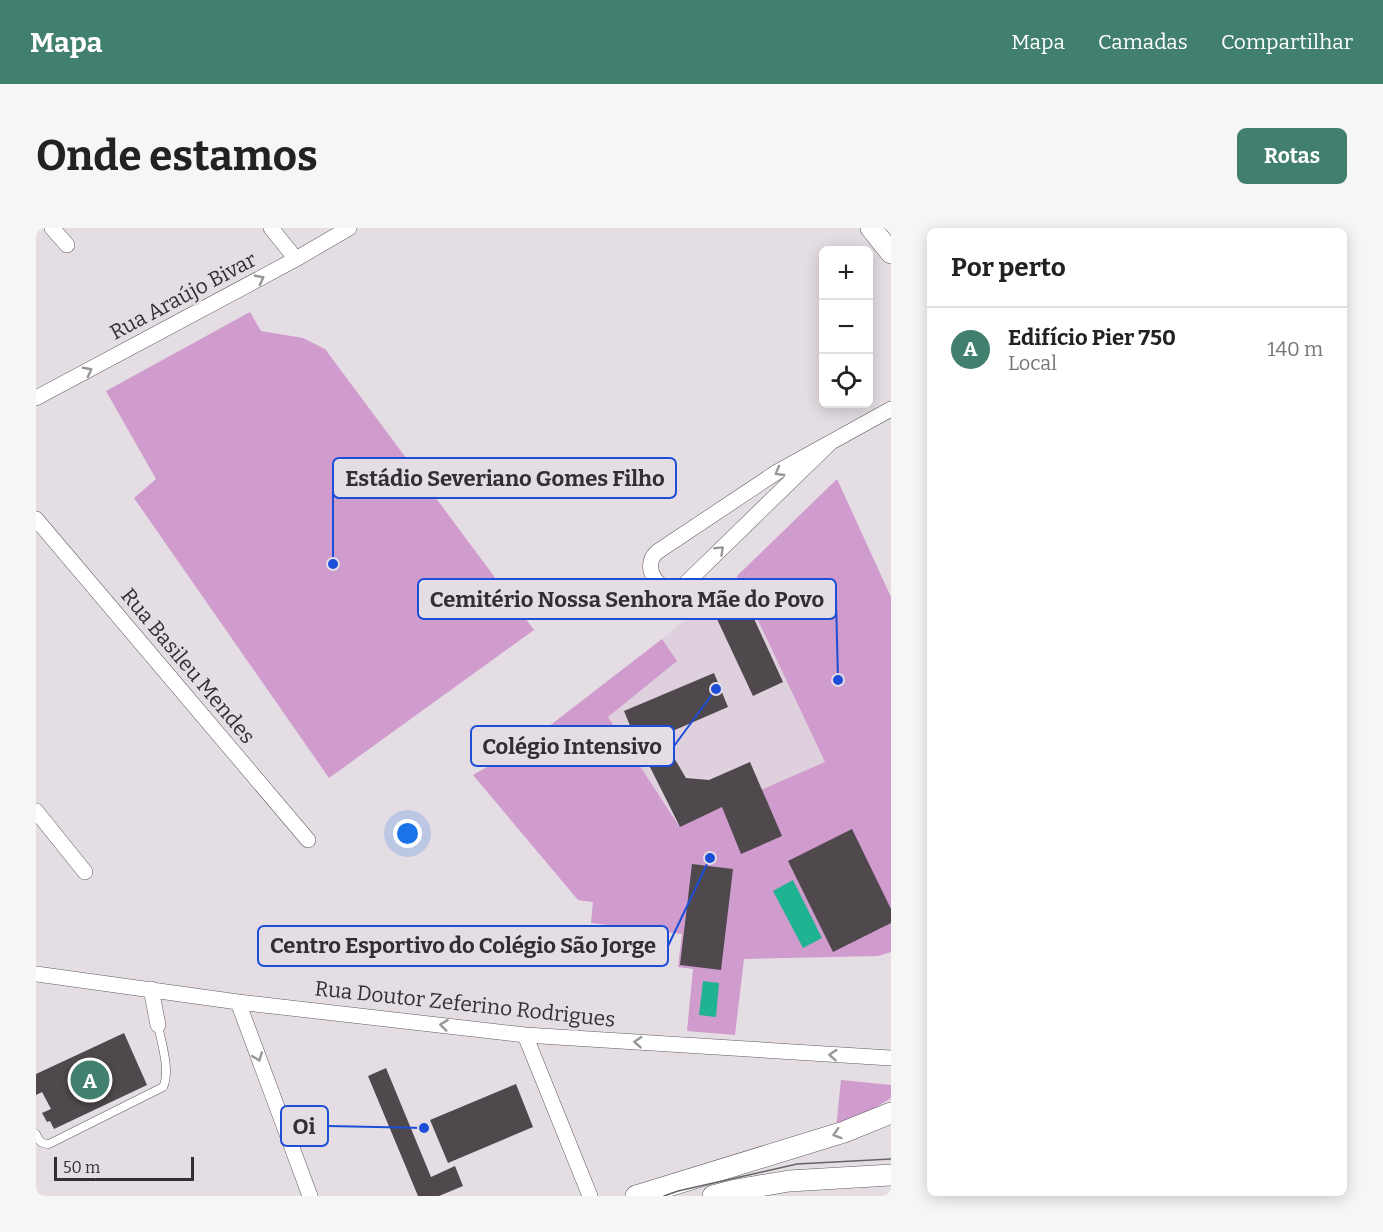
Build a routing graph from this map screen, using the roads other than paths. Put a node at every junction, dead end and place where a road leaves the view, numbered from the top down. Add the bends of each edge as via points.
1 (52, 228) edge
2 (272, 228) edge
3 (349, 228) edge
4 (871, 228) edge
5 (67, 245) dead end
6 (888, 254) edge
7 (296, 259) junction
8 (36, 398) edge
9 (891, 409) edge
10 (830, 444) junction
11 (740, 496) junction
12 (753, 518) junction
13 (36, 519) edge
14 (36, 811) edge
15 (308, 840) dead end
16 (85, 872) dead end
17 (36, 974) edge
18 (151, 989) junction
19 (238, 1002) junction
20 (158, 1025) joint
21 (525, 1035) junction
22 (891, 1058) edge
23 (891, 1113) edge
24 (36, 1134) edge
25 (891, 1175) edge
26 (310, 1196) edge
27 (590, 1196) edge
28 (636, 1196) edge
29 (713, 1196) edge

1 - 5 street
2 - 7 street
3 - 7 street, Rua Araújo Bivar
4 - 6 street
8 -> 7 street, Rua Araújo Bivar
9 - 10 street
10 -> 11 street
10 - 12 street
11 - 12 street
11 -> 12 street via 652,556 653,576 661,585 677,589
13 - 15 street, Rua Basileu Mendes
14 - 16 street
17 - 18 street, Rua Doutor Zeferino Rodrigues
18 - 19 street, Rua Doutor Zeferino Rodrigues
18 - 20 street
21 -> 19 street, Rua Doutor Zeferino Rodrigues
19 -> 26 street
20 - 24 lane via 166,1071 163,1087 49,1144 38,1141
22 -> 21 street, Rua Doutor Zeferino Rodrigues
21 - 27 street
23 -> 28 street via 844,1132
25 - 29 street via 789,1181

